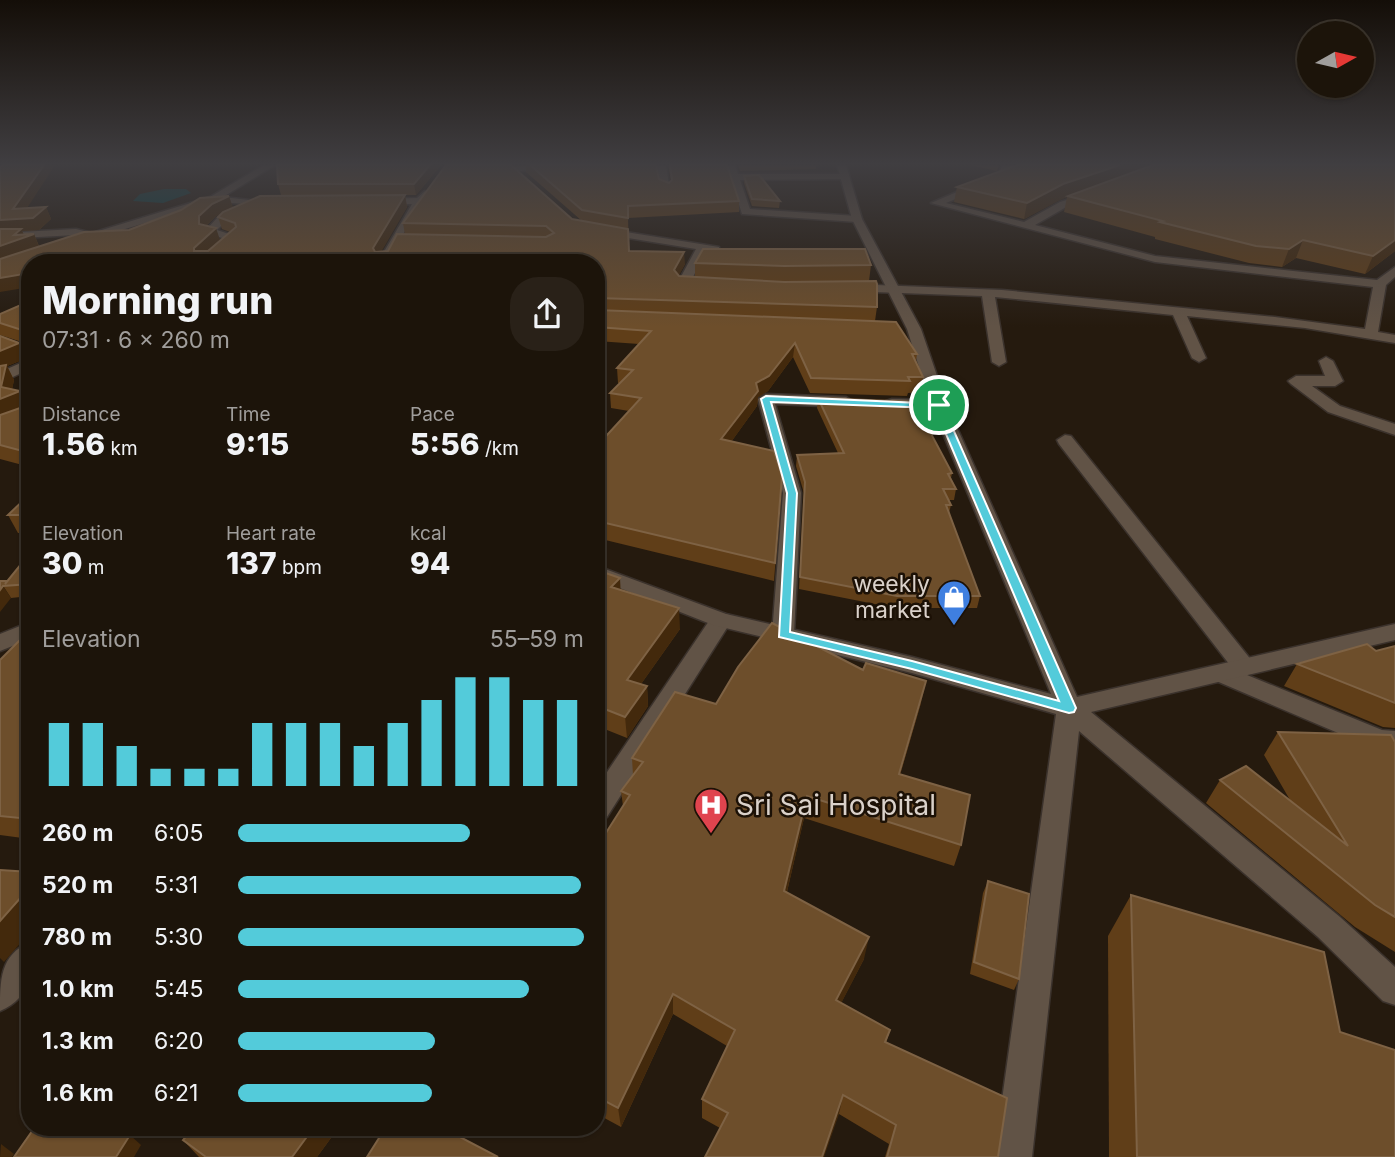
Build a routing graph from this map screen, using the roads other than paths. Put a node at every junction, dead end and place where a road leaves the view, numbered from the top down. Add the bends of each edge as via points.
1 (153, 219) edge
2 (223, 219) edge
3 (411, 219) edge
4 (858, 219) edge
5 (998, 219) edge
6 (1037, 219) edge
7 (1025, 226) junction
8 (593, 229) edge
9 (89, 235) junction
10 (0, 236) edge
11 (65, 245) edge
12 (702, 248) junction
13 (730, 249) edge
14 (214, 254) edge
15 (389, 254) edge
16 (1395, 271) edge
17 (1380, 284) junction
18 (721, 286) edge
19 (891, 287) junction
20 (837, 288) edge
21 (988, 294) junction
22 (1178, 311) junction
23 (1371, 334) junction
24 (1395, 339) edge
25 (0, 341) edge
26 (21, 349) edge
27 (1199, 358) dead end
28 (999, 362) dead end
29 (1326, 362) dead end
30 (21, 368) edge
31 (0, 378) edge
32 (939, 405) junction
33 (1395, 430) edge
34 (1065, 440) dead end
35 (605, 575) edge
36 (721, 620) junction
37 (1395, 632) edge
38 (21, 635) edge
39 (783, 635) junction
40 (0, 643) edge
41 (1233, 671) junction
42 (1069, 708) junction
43 (1387, 741) edge
44 (1395, 767) edge
45 (605, 797) edge
46 (21, 968) edge
47 (1395, 989) edge
48 (0, 994) edge
49 (1013, 1157) edge

1 - 9 street
2 - 14 street via 209,232 233,237
3 - 15 street
4 - 19 street via 869,252
5 - 7 street
6 - 7 street
7 - 17 street via 1155,259
8 - 12 street
9 - 10 street
9 - 11 street
12 - 13 street
12 - 18 street via 683,284
16 - 17 street
17 - 23 street
19 - 20 street
19 - 21 street
19 - 32 street
21 - 22 street
21 - 28 street
22 - 23 street
22 - 27 street
23 - 24 street
25 - 26 street
29 - 33 street via 1335,381 1296,381 1334,409
30 - 31 street
32 - 39 street via 766,399 792,493
32 - 42 street
34 - 41 street
35 - 36 street
36 - 39 street
36 - 45 street
37 - 41 street
38 - 40 street
39 - 42 street
41 - 42 street
41 - 43 street
42 - 47 street via 1329,927
42 - 49 street
43 - 44 street
46 - 48 street

